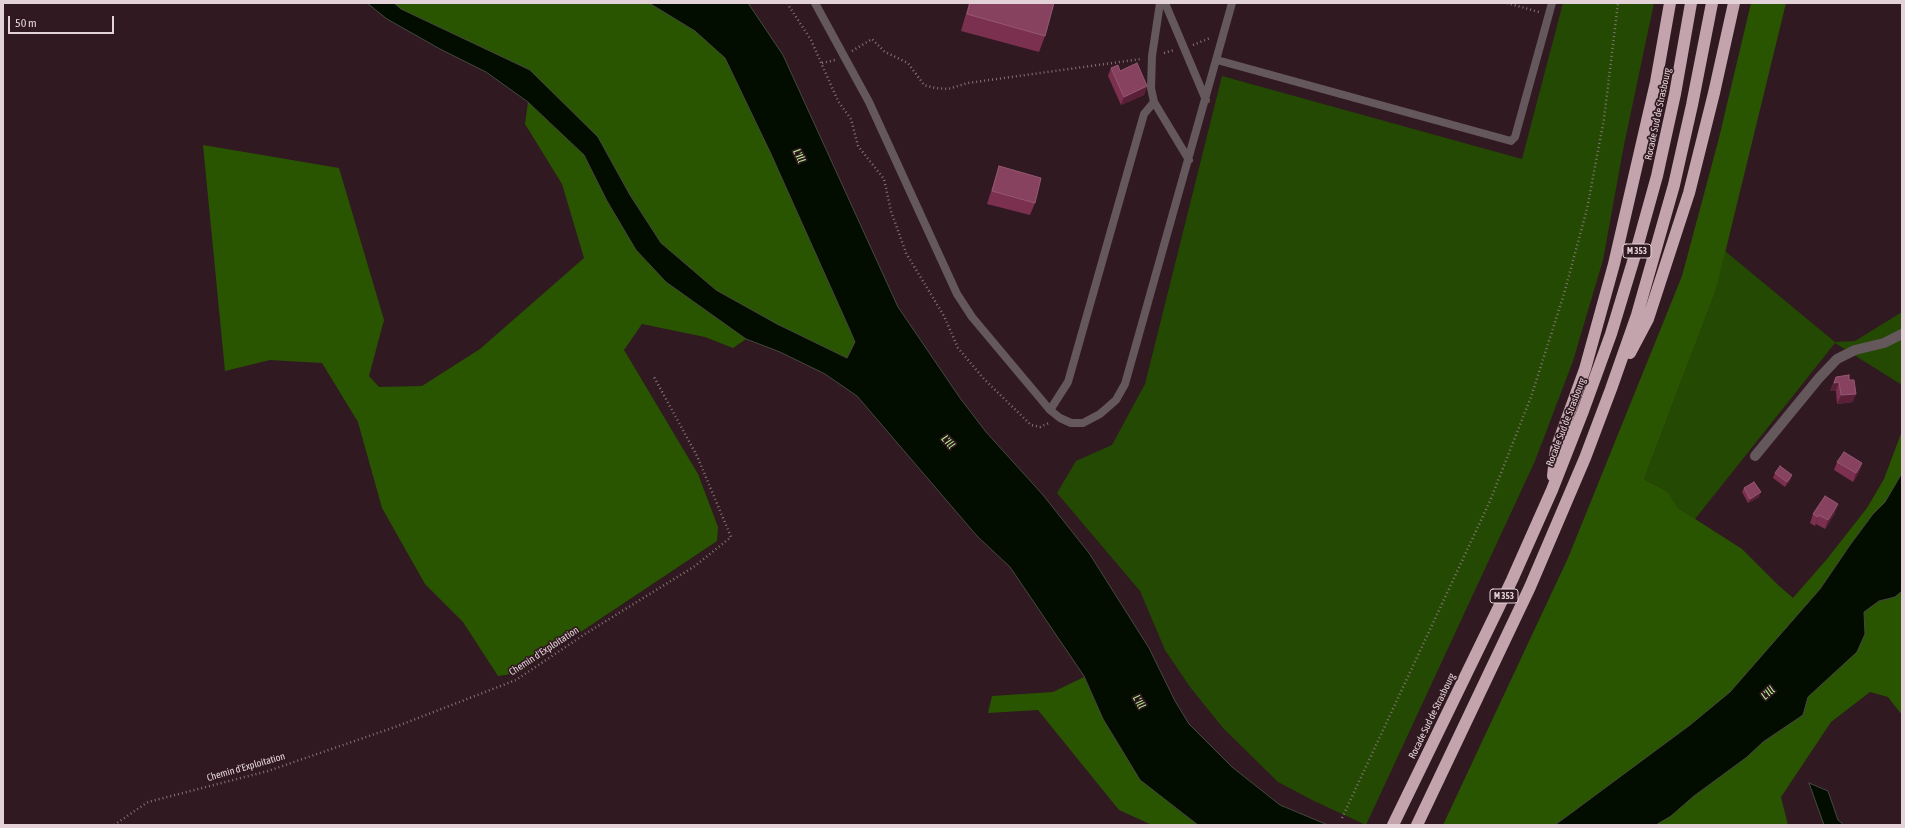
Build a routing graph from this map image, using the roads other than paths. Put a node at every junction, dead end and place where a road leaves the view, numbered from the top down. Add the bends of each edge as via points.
1 (816, 3) edge
2 (1160, 3) edge
3 (1165, 3) edge
4 (1232, 3) edge
5 (1552, 3) edge
6 (1670, 3) edge
7 (1691, 3) edge
8 (1712, 3) edge
9 (1734, 3) edge
10 (1217, 60) junction
11 (1206, 100) junction
12 (1154, 102) junction
13 (1189, 160) junction
14 (1902, 334) edge
15 (1611, 390) junction
16 (1050, 410) junction
17 (1755, 456) dead end
18 (1552, 490) junction
19 (1395, 823) edge
20 (1417, 825) edge

1 - 16 lane via 869,102 957,294 972,317
2 - 12 lane via 1152,56 1151,88
3 - 11 lane
4 - 10 lane
5 - 10 lane via 1515,137 1511,141
6 - 18 highway via 1656,82 1626,216 1587,362 1556,449
7 - 18 highway, Rocade Sud de Strasbourg / M 353 via 1675,94 1635,255 1611,334
8 - 15 highway, M 353 via 1674,185 1637,315
9 - 15 highway via 1689,193 1648,319
10 - 11 lane
11 - 13 lane
12 - 13 lane
12 - 16 lane via 1144,114 1068,382
13 - 16 lane via 1125,384 1116,400 1100,414 1084,423 1071,423
14 - 17 street via 1837,359
15 - 20 highway, M 353 via 1530,587
18 - 19 highway, Rocade Sud de Strasbourg / M 353 via 1512,580

